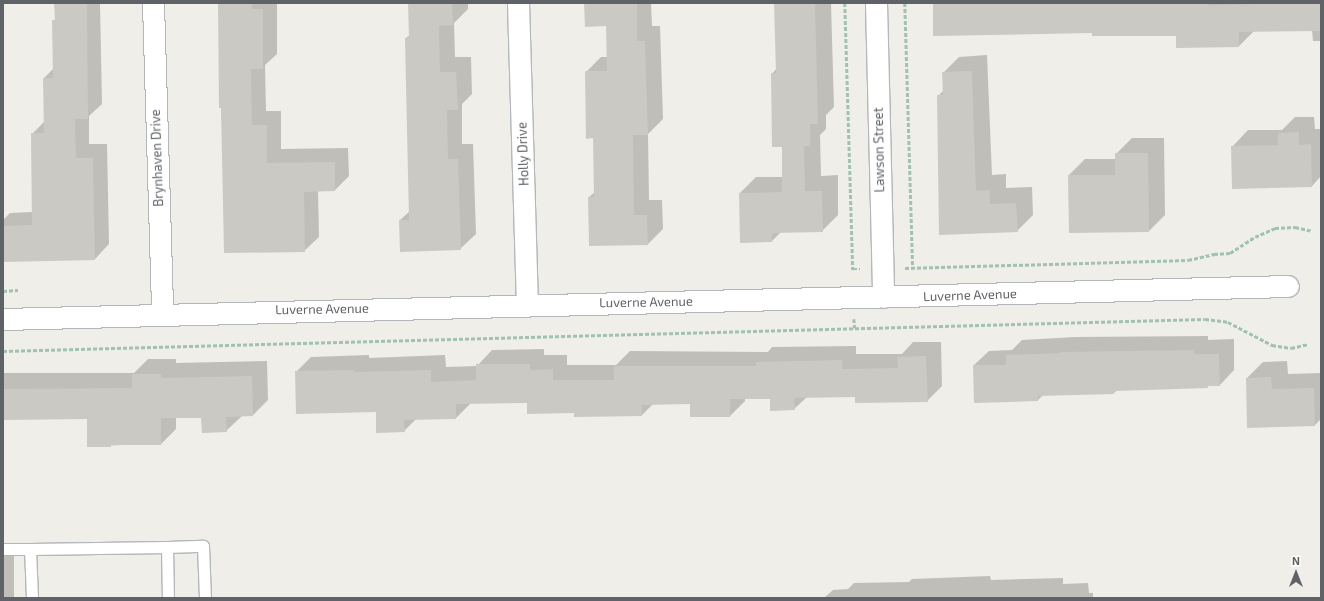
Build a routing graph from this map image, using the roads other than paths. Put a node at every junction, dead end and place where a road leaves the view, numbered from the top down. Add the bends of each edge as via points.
1 (153, 3) edge
2 (518, 3) edge
3 (876, 3) edge
4 (1288, 286) dead end
5 (883, 297) junction
6 (527, 304) junction
7 (162, 313) junction
8 (3, 319) edge
9 (167, 547) junction
10 (3, 549) edge
11 (30, 549) junction
12 (32, 598) edge
13 (168, 598) edge
14 (205, 598) edge

1 - 7 street, Brynhaven Drive
2 - 6 street, Holly Drive
3 - 5 street, Lawson Street
4 - 5 street, Luverne Avenue
5 - 6 street, Luverne Avenue
6 - 7 street, Luverne Avenue
7 - 8 street, Luverne Avenue
9 - 11 lane
9 - 13 lane
9 - 14 lane via 203,546
10 - 11 lane
11 - 12 lane

